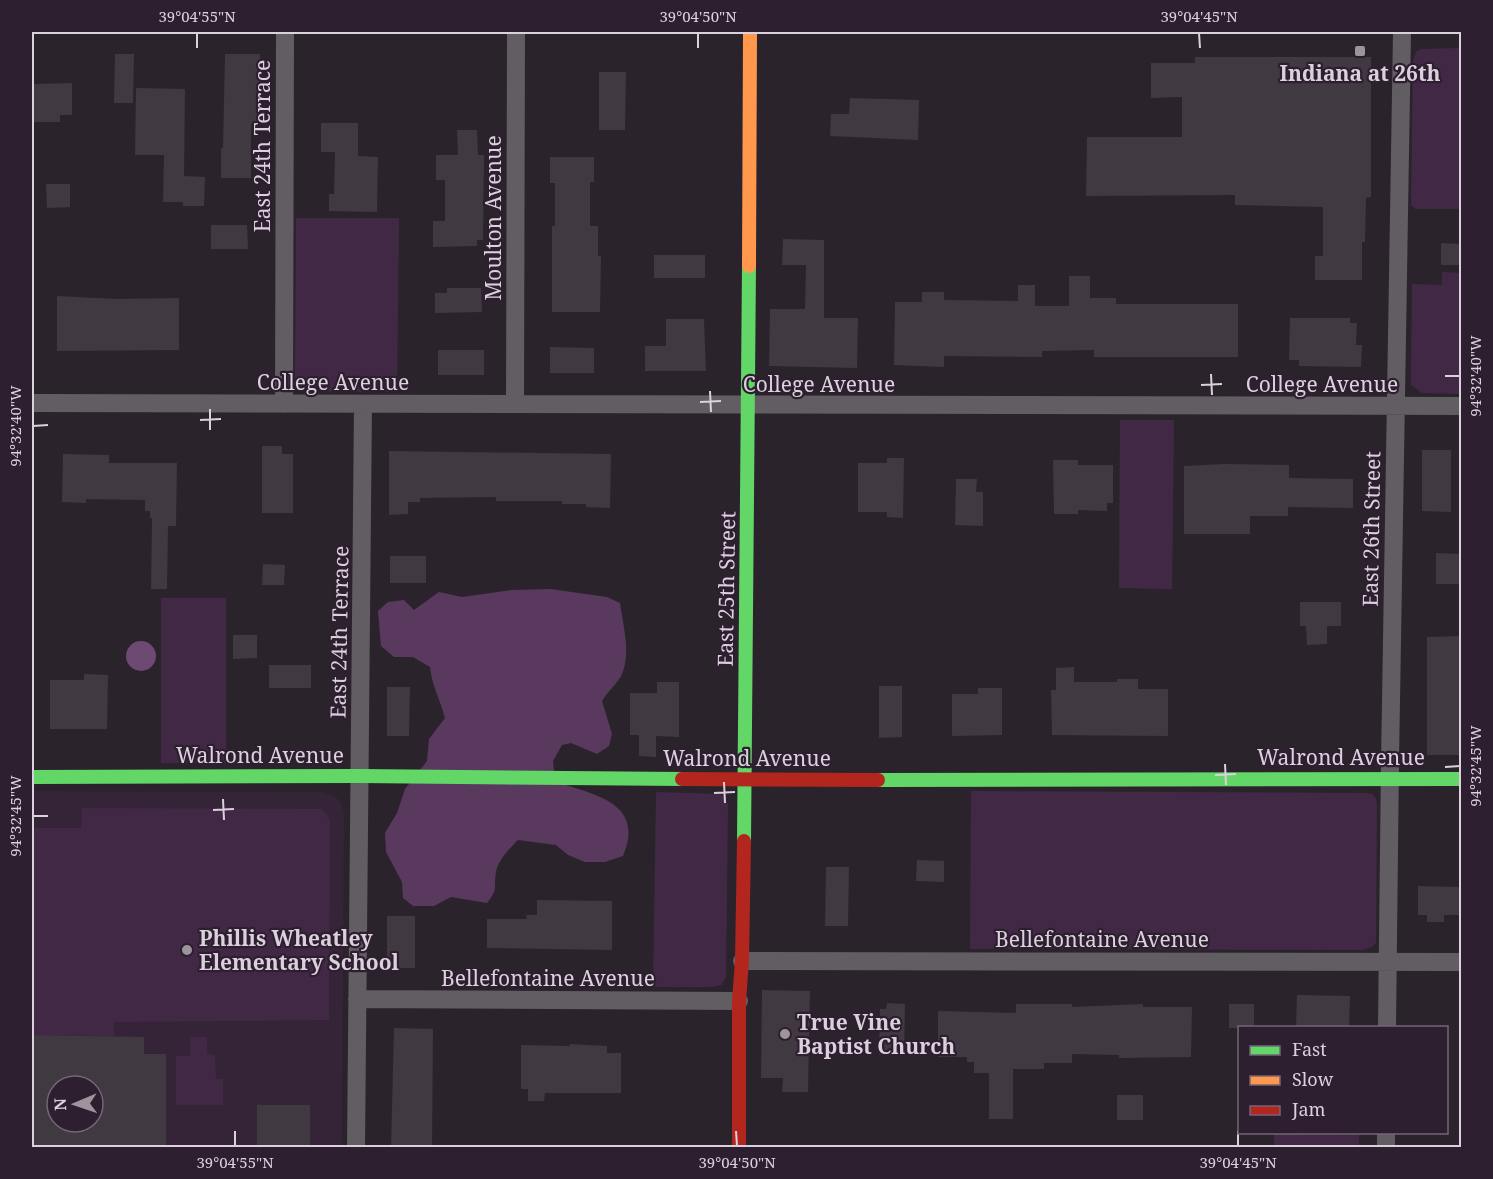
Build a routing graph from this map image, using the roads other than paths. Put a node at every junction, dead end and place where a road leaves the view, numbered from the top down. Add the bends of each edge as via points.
1 (285, 32) edge
2 (516, 32) edge
3 (750, 32) edge
4 (1402, 32) edge
5 (32, 403) edge
6 (284, 404) junction
7 (363, 404) junction
8 (515, 404) junction
9 (748, 406) junction
10 (1395, 406) junction
11 (1461, 406) edge
12 (360, 776) junction
13 (32, 777) edge
14 (1389, 778) junction
15 (1461, 778) edge
16 (744, 780) junction
17 (742, 961) junction
18 (1388, 961) junction
19 (1461, 962) edge
20 (357, 999) junction
21 (739, 1001) junction
22 (1387, 1026) edge
23 (356, 1148) edge
24 (739, 1148) edge

1 - 6 street, East 24th Terrace
2 - 8 street, Moulton Avenue
3 - 9 street, East 25th Street
4 - 10 street, East 26th Street
5 - 6 street, College Avenue
6 - 7 street, College Avenue
7 - 8 street, College Avenue
7 - 12 street, East 24th Terrace
8 - 9 street, College Avenue
9 - 10 street, College Avenue
9 - 16 street, East 25th Street
10 - 11 street, College Avenue
10 - 14 street, East 26th Street
12 - 13 street, Walrond Avenue
12 - 16 street, Walrond Avenue
12 - 20 street, East 24th Terrace
14 - 15 street, Walrond Avenue
14 - 16 street, Walrond Avenue
14 - 18 street, East 26th Street
16 - 17 street, East 25th Street
17 - 18 street, Bellefontaine Avenue
17 - 21 street, East 25th Street
18 - 19 street, Bellefontaine Avenue
18 - 22 street, East 26th Street
20 - 21 street, Bellefontaine Avenue
20 - 23 street, East 24th Terrace
21 - 24 street, East 25th Street

